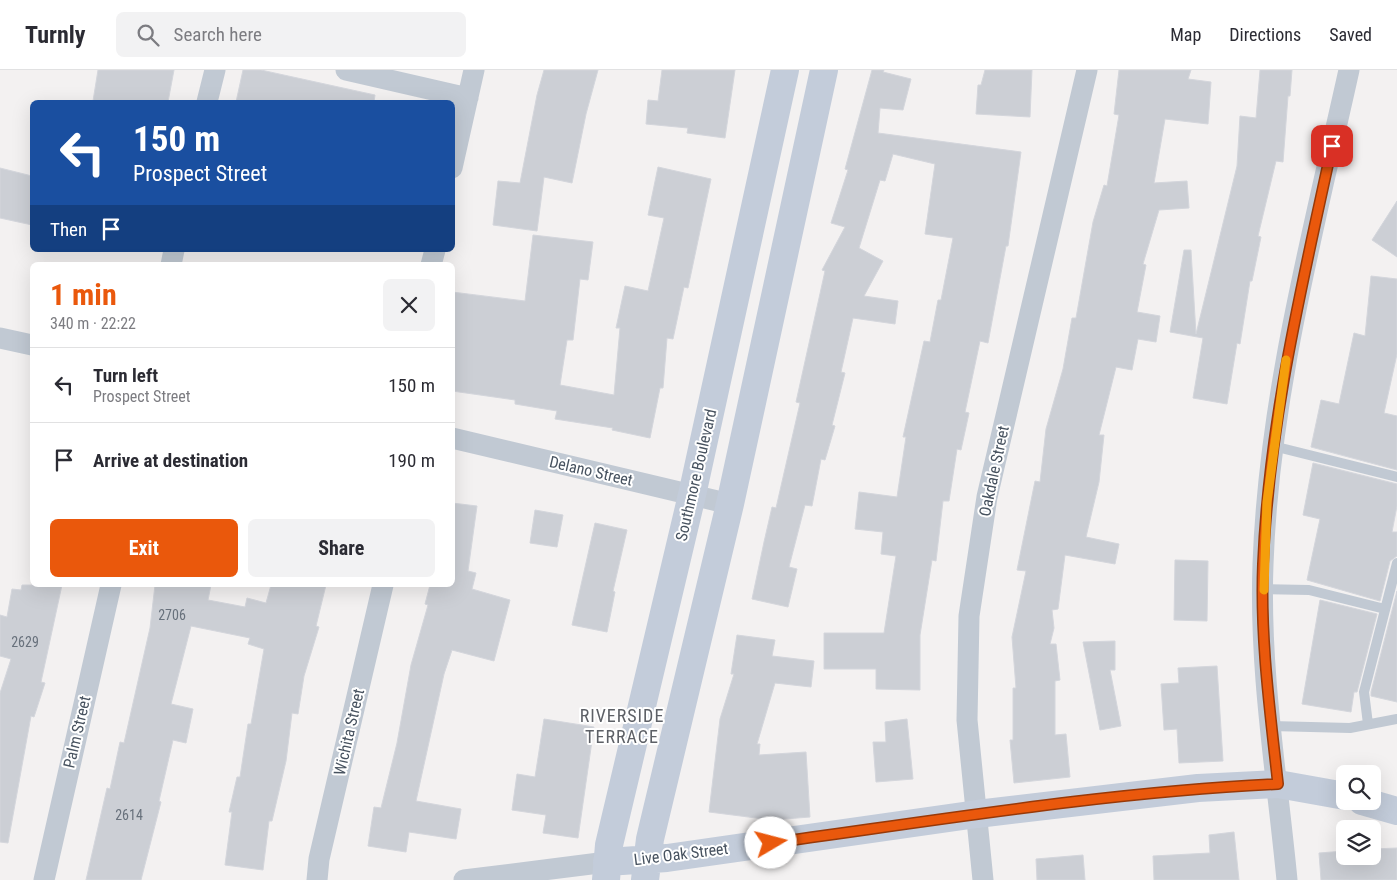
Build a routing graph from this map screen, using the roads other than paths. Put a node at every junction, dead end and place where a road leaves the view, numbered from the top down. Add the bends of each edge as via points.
1 (215, 70) edge
2 (346, 70) edge
3 (474, 70) edge
4 (785, 70) edge
5 (824, 70) edge
6 (1087, 70) edge
7 (1349, 70) edge
8 (468, 98) junction
9 (208, 100) edge
10 (455, 155) edge
11 (0, 338) edge
12 (30, 345) edge
13 (455, 439) edge
14 (1273, 446) junction
15 (1397, 477) edge
16 (692, 495) junction
17 (730, 504) junction
18 (1397, 563) edge
19 (110, 587) edge
20 (383, 587) edge
21 (1264, 589) junction
22 (1385, 610) junction
23 (1397, 719) edge
24 (1368, 724) junction
25 (1271, 726) junction
26 (1278, 784) junction
27 (1336, 794) edge
28 (1381, 806) edge
29 (1397, 811) edge
30 (977, 814) junction
31 (646, 869) edge
32 (607, 871) edge
33 (526, 876) edge
34 (44, 880) edge
35 (317, 880) edge
36 (464, 880) edge
37 (983, 880) edge
38 (1287, 880) edge

1 - 9 street
2 - 8 street
3 - 8 street
4 - 16 street, Southmore Boulevard
5 - 17 street
6 - 30 street, Oakdale Street via 987,497 969,616 967,720
7 - 14 street via 1286,354
8 - 10 street
11 - 12 street
13 - 16 street, Delano Street
14 - 15 lane
14 - 21 street via 1266,511
16 - 17 street, Delano Street
16 - 32 street, Southmore Boulevard via 609,845
17 - 31 street via 650,838
18 - 22 lane
19 - 34 street, Palm Street
20 - 35 street, Wichita Street via 319,859
21 - 22 lane via 1309,590
21 - 25 street
22 - 24 lane via 1364,692
23 - 24 lane
24 - 25 lane via 1335,728
25 - 26 street
26 - 27 street, Live Oak Street
26 - 30 street, Live Oak Street via 1198,788
26 - 38 street
28 - 29 street
30 - 31 street, Live Oak Street via 667,858
30 - 37 street, Oakdale Street
31 - 32 street, Live Oak Street
32 - 33 street, Live Oak Street via 587,866
33 - 36 street, Live Oak Street

